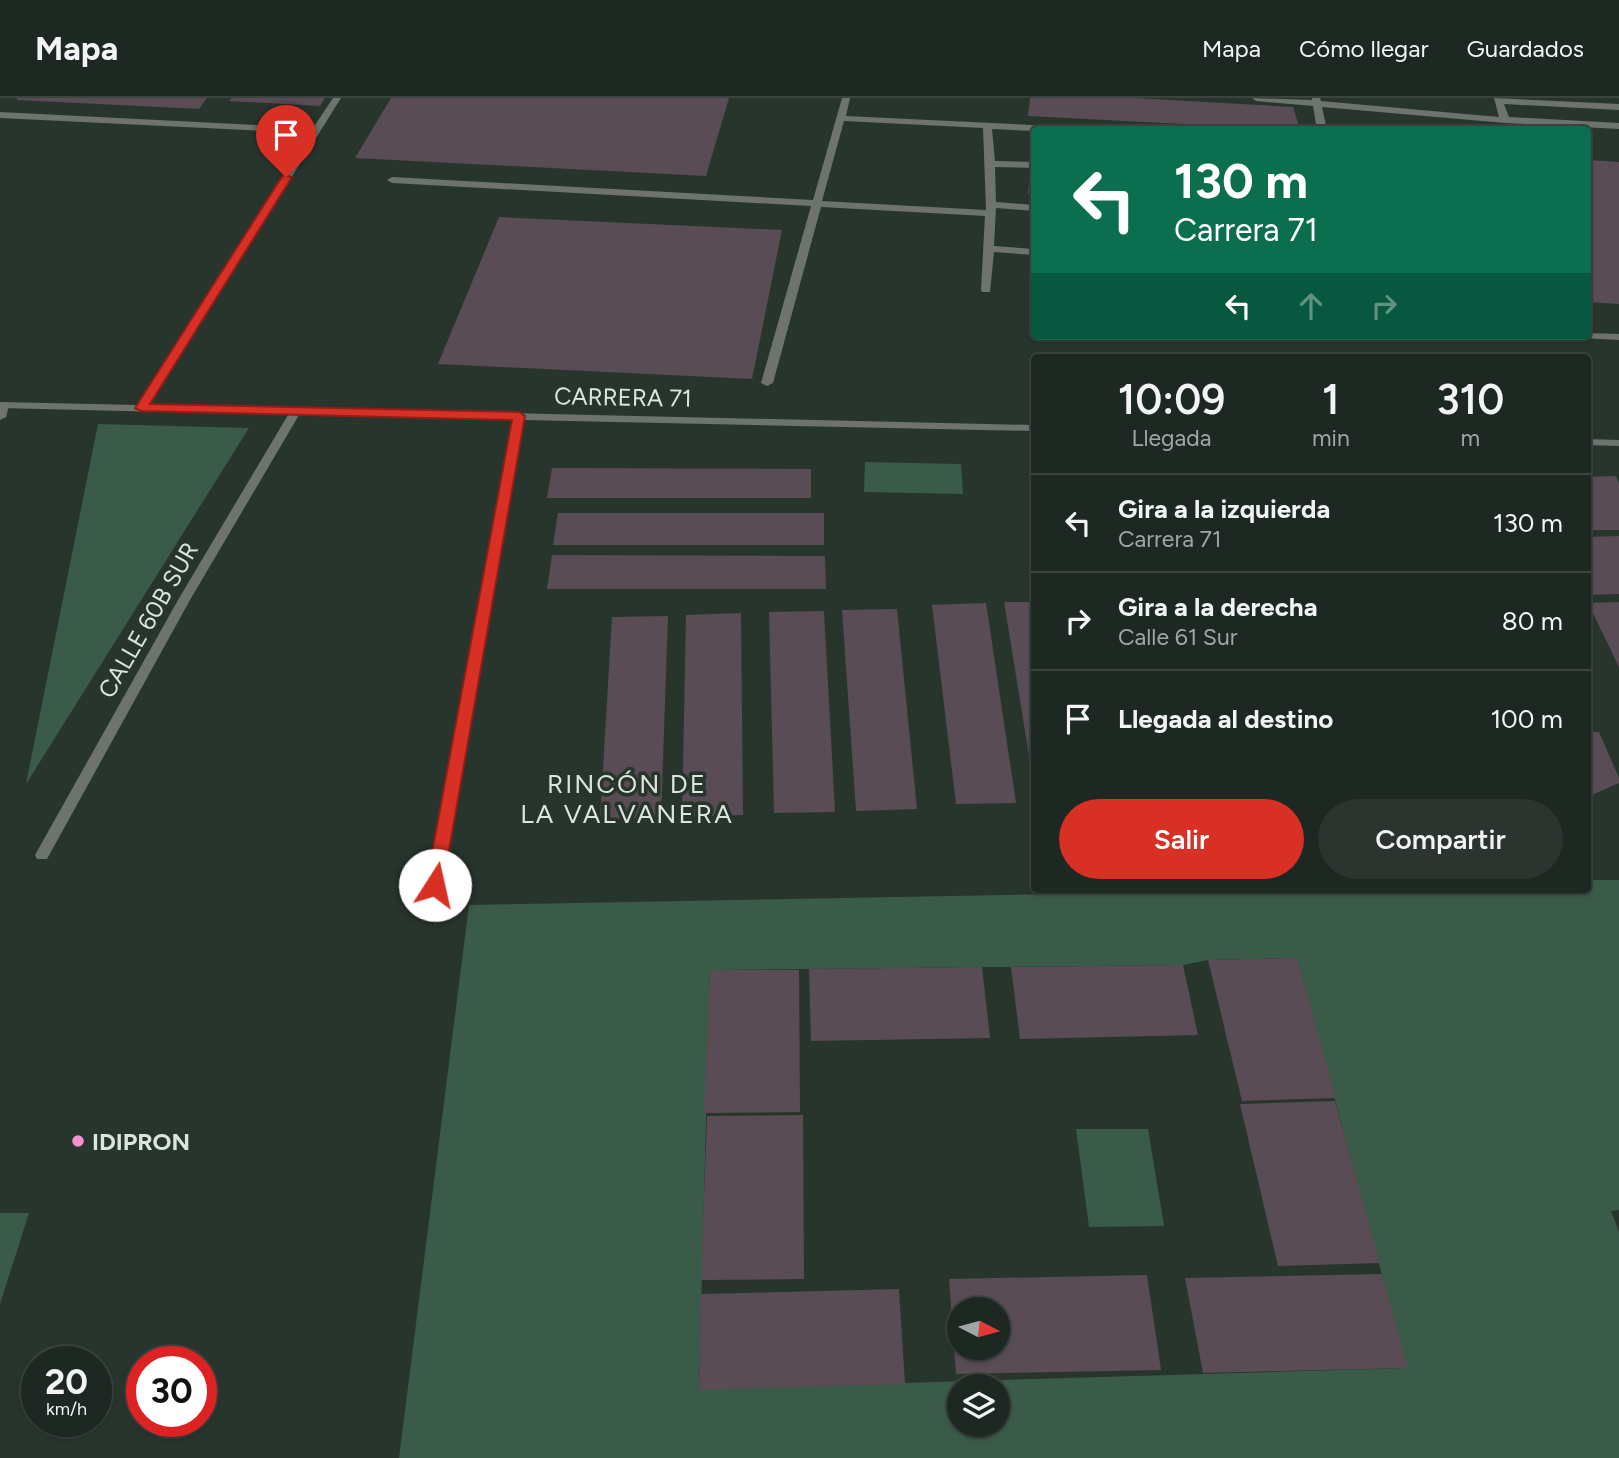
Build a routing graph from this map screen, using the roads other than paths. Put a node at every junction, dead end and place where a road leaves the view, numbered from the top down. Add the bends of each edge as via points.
1 (337, 98) edge
2 (846, 98) edge
3 (1255, 98) edge
4 (1389, 98) edge
5 (1316, 100) edge
6 (1498, 100) edge
7 (1619, 107) edge
8 (1391, 110) junction
9 (0, 115) edge
10 (840, 118) junction
11 (1505, 120) junction
12 (987, 125) junction
13 (1321, 126) edge
14 (1619, 126) edge
15 (1031, 128) edge
16 (316, 131) junction
17 (991, 164) junction
18 (1031, 165) edge
19 (392, 180) dead end
20 (817, 202) junction
21 (1031, 208) edge
22 (990, 209) junction
23 (990, 249) junction
24 (1031, 251) edge
25 (986, 290) dead end
26 (1591, 336) edge
27 (1619, 337) edge
28 (767, 383) dead end
29 (2, 405) edge
30 (141, 408) junction
31 (296, 411) junction
32 (519, 416) junction
33 (0, 418) edge
34 (1031, 428) edge
35 (1591, 442) edge
36 (1619, 443) edge
37 (42, 855) dead end
38 (435, 885) dead end

1 - 16 street
2 - 10 street
3 - 5 street
4 - 8 street
5 - 8 street
5 - 13 street
6 - 7 street
6 - 11 street
8 - 11 street
9 - 16 street
10 - 12 street
10 - 20 street
11 - 14 street
12 - 15 street
12 - 17 street
16 - 30 street
17 - 18 street
17 - 22 street
19 - 20 street
20 - 22 street
20 - 28 street
21 - 22 street
22 - 23 street
23 - 24 street
23 - 25 street
26 - 27 street
29 - 30 street, CARRERA 71
29 - 33 street
30 - 31 street, CARRERA 71
31 - 32 street, CARRERA 71
31 - 37 street, CALLE 60B SUR
32 - 34 street, CARRERA 71
32 - 38 street
35 - 36 street

